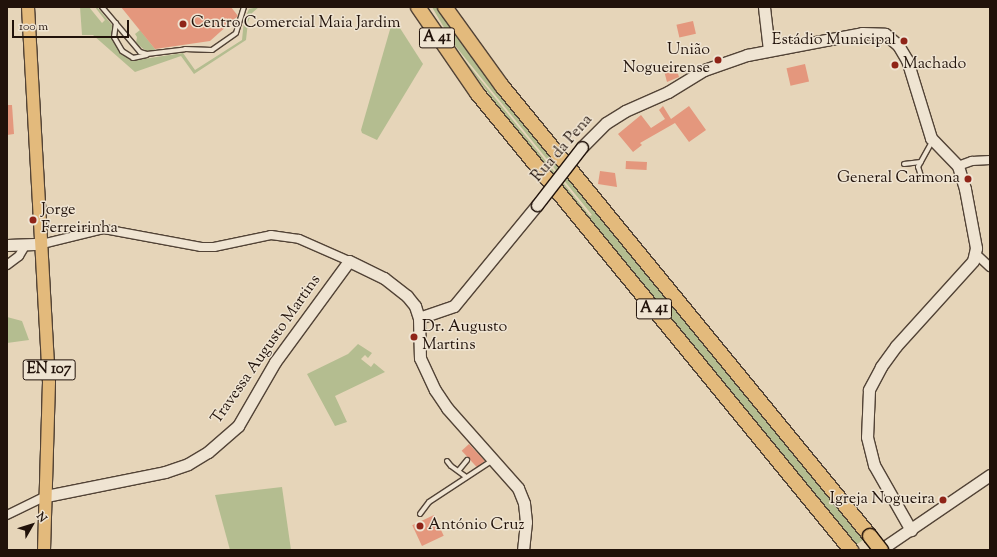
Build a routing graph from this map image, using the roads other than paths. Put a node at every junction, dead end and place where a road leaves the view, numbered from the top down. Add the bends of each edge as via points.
1 (28, 7) edge
2 (102, 7) edge
3 (244, 7) edge
4 (418, 7) edge
5 (445, 7) edge
6 (764, 7) edge
7 (116, 23) junction
8 (769, 50) junction
9 (148, 54) junction
10 (933, 140) junction
11 (990, 160) edge
12 (921, 162) junction
13 (904, 164) dead end
14 (958, 166) junction
15 (922, 180) dead end
16 (42, 244) junction
17 (7, 245) edge
18 (25, 246) junction
19 (976, 254) junction
20 (349, 261) junction
21 (7, 265) edge
22 (990, 267) edge
23 (419, 318) junction
24 (494, 459) junction
25 (467, 460) dead end
26 (447, 461) dead end
27 (459, 470) junction
28 (990, 475) edge
29 (466, 477) junction
30 (46, 496) junction
31 (420, 514) dead end
32 (7, 515) edge
33 (911, 530) junction
34 (850, 549) edge
35 (44, 550) edge
36 (523, 550) edge
37 (881, 550) edge

1 - 16 main road, EN 107
2 - 7 lane
3 - 9 lane via 236,33 212,50 185,49
4 - 34 highway, A 41 via 477,93
5 - 37 highway, A 41, bridge via 502,86
6 - 8 street
7 - 9 lane via 140,52
7 - 9 lane via 114,37 122,51 134,58
8 - 10 street, Rua da Pena via 846,34 885,34 898,45 907,60 922,117
8 - 23 street, Rua da Pena, bridge via 704,70 668,92 625,111 606,123 582,147 454,306
10 - 12 lane
10 - 14 street, Rua da Pena
11 - 14 street via 972,161
12 - 13 lane
12 - 15 lane via 918,170
14 - 19 street via 966,189
16 - 18 street
16 - 20 street via 104,229 201,247 214,247 271,235 298,239
16 - 30 main road, EN 107 via 49,382
17 - 18 street
18 - 21 street via 19,256
19 - 22 street
19 - 33 street via 973,261 896,346 869,390 867,437 874,465
20 - 23 street via 367,268 399,289 415,306
20 - 30 street, Travessa Augusto Martins via 275,362 238,426 208,452 188,464 165,472
23 - 24 street via 420,358 435,390 447,408
24 - 29 lane
24 - 36 street via 518,488 524,503 526,522
25 - 27 lane
26 - 27 lane via 450,466
27 - 29 lane
28 - 33 street
29 - 31 lane via 430,502
30 - 32 street
30 - 35 main road, EN 107
33 - 37 street

